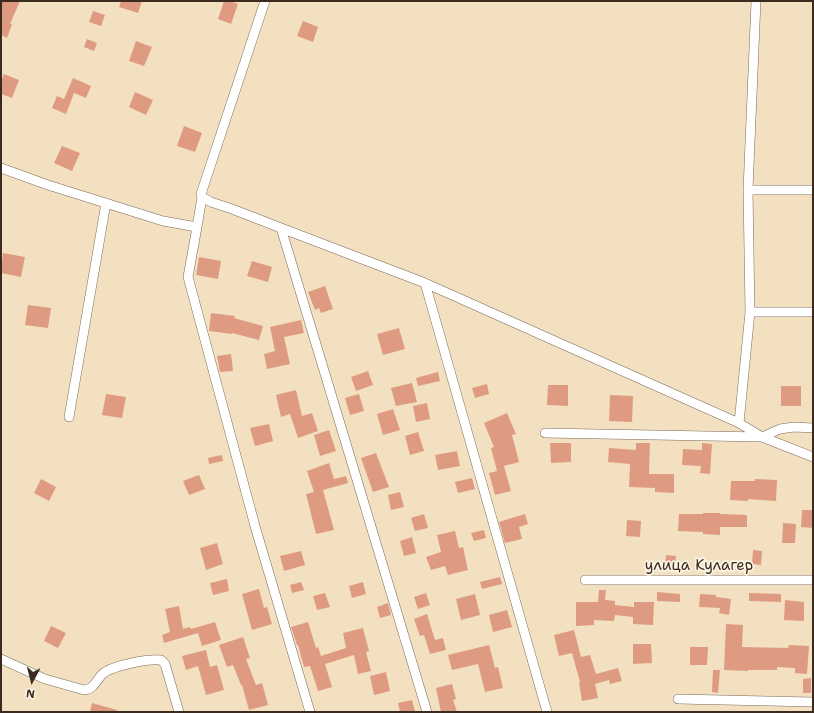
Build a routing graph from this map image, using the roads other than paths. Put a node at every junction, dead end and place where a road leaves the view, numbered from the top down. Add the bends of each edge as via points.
1 (265, 1) edge
2 (756, 1) edge
3 (1, 168) edge
4 (748, 190) junction
5 (813, 190) edge
6 (202, 197) junction
7 (106, 203) junction
8 (196, 227) junction
9 (281, 228) junction
10 (424, 283) junction
11 (750, 312) junction
12 (813, 312) edge
13 (69, 417) dead end
14 (739, 423) junction
15 (813, 428) edge
16 (545, 433) dead end
17 (762, 437) junction
18 (813, 457) edge
19 (586, 580) dead end
20 (813, 580) edge
21 (1, 659) edge
22 (678, 700) dead end
23 (813, 702) edge
24 (544, 711) edge
25 (178, 712) edge
26 (310, 712) edge
27 (427, 712) edge

1 - 6 street
2 - 4 street
3 - 7 street
4 - 5 street
4 - 11 street
6 - 8 street
6 - 9 street
7 - 8 street via 162,221
7 - 13 street
8 - 26 street via 188,277 255,526
9 - 10 street
9 - 27 street
10 - 14 street
10 - 24 street
11 - 12 street
11 - 14 street
14 - 17 street
15 - 17 street via 780,429
16 - 17 street
17 - 18 street
19 - 20 street, улица Кулагер
21 - 25 street via 45,679 84,690 94,686 102,674 109,670 161,660 165,664
22 - 23 street

